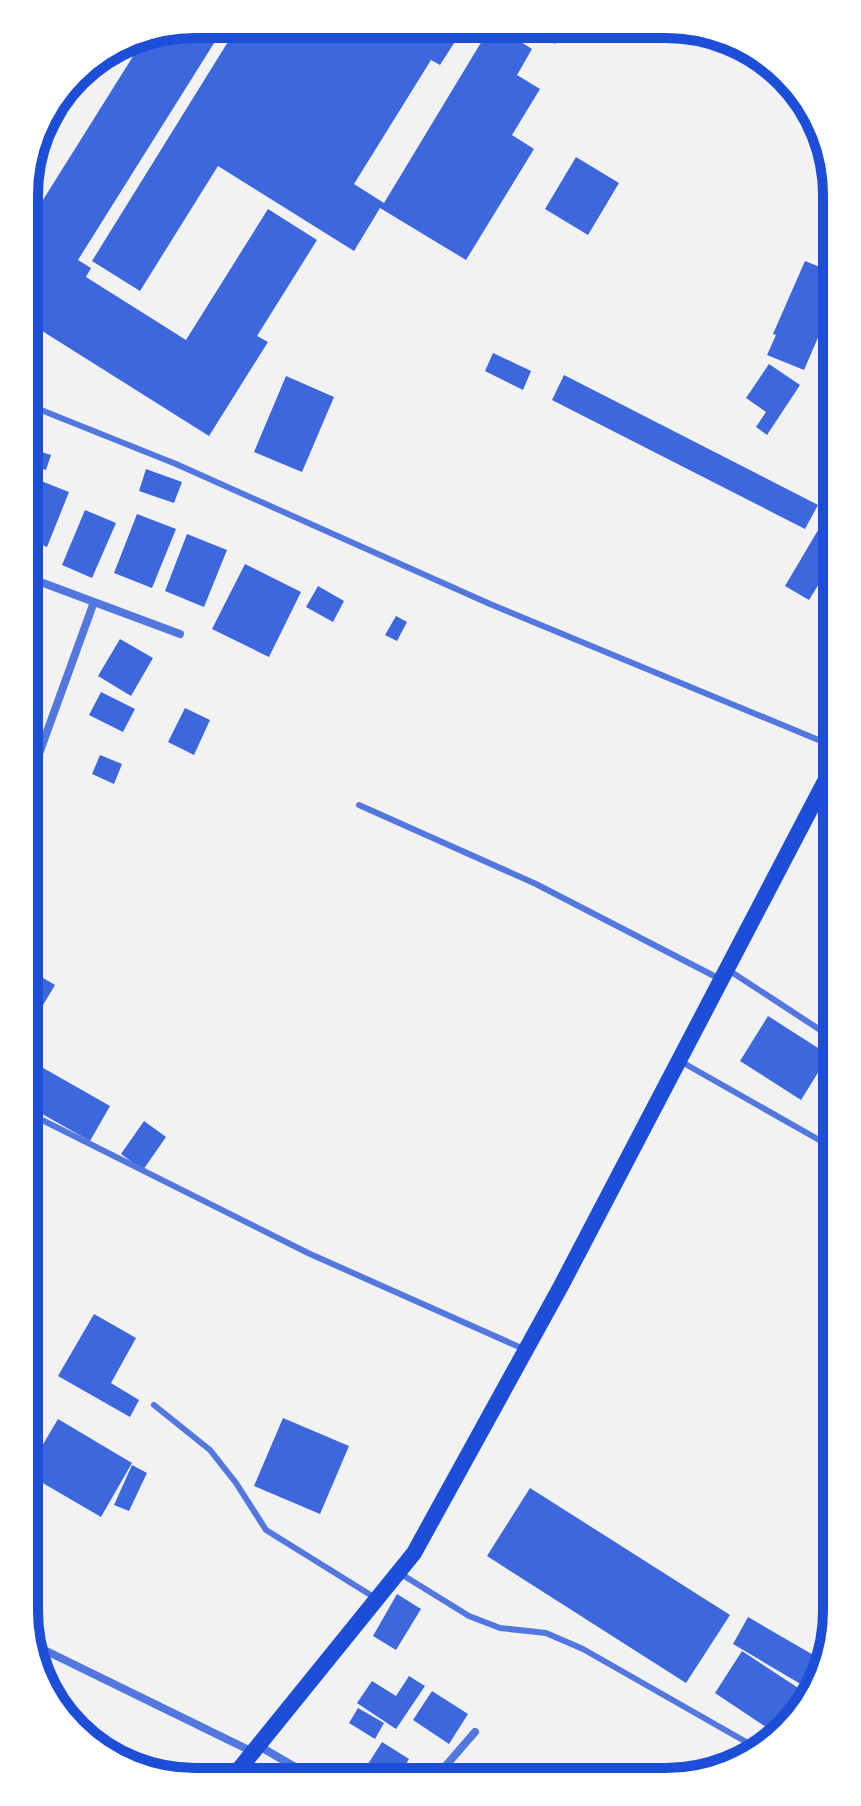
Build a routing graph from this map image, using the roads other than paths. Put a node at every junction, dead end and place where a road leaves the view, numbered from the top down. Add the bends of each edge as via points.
1 (72, 97) edge
2 (46, 145) edge
3 (38, 409) edge
4 (38, 581) edge
5 (94, 602) junction
6 (180, 634) dead end
7 (823, 741) edge
8 (38, 757) edge
9 (823, 785) edge
10 (359, 805) dead end
11 (724, 974) junction
12 (823, 1032) edge
13 (679, 1060) junction
14 (38, 1118) edge
15 (823, 1141) edge
16 (526, 1350) junction
17 (154, 1405) dead end
18 (398, 1572) junction
19 (377, 1599) junction
20 (42, 1649) edge
21 (475, 1732) dead end
22 (750, 1744) edge
23 (256, 1749) junction
24 (240, 1768) edge
25 (294, 1768) edge
26 (444, 1768) edge

1 - 2 lane
3 - 7 lane
4 - 5 street
5 - 6 street
5 - 8 street
9 - 11 main road
10 - 11 lane
11 - 12 lane
11 - 13 main road
13 - 15 lane
13 - 16 main road
14 - 16 lane via 308,1253
16 - 18 main road via 414,1553
17 - 19 lane via 210,1450 266,1530
18 - 19 main road
18 - 22 lane via 469,1616 500,1628 546,1633 583,1649
19 - 23 main road
20 - 23 street
21 - 26 street
23 - 24 main road
23 - 25 street

